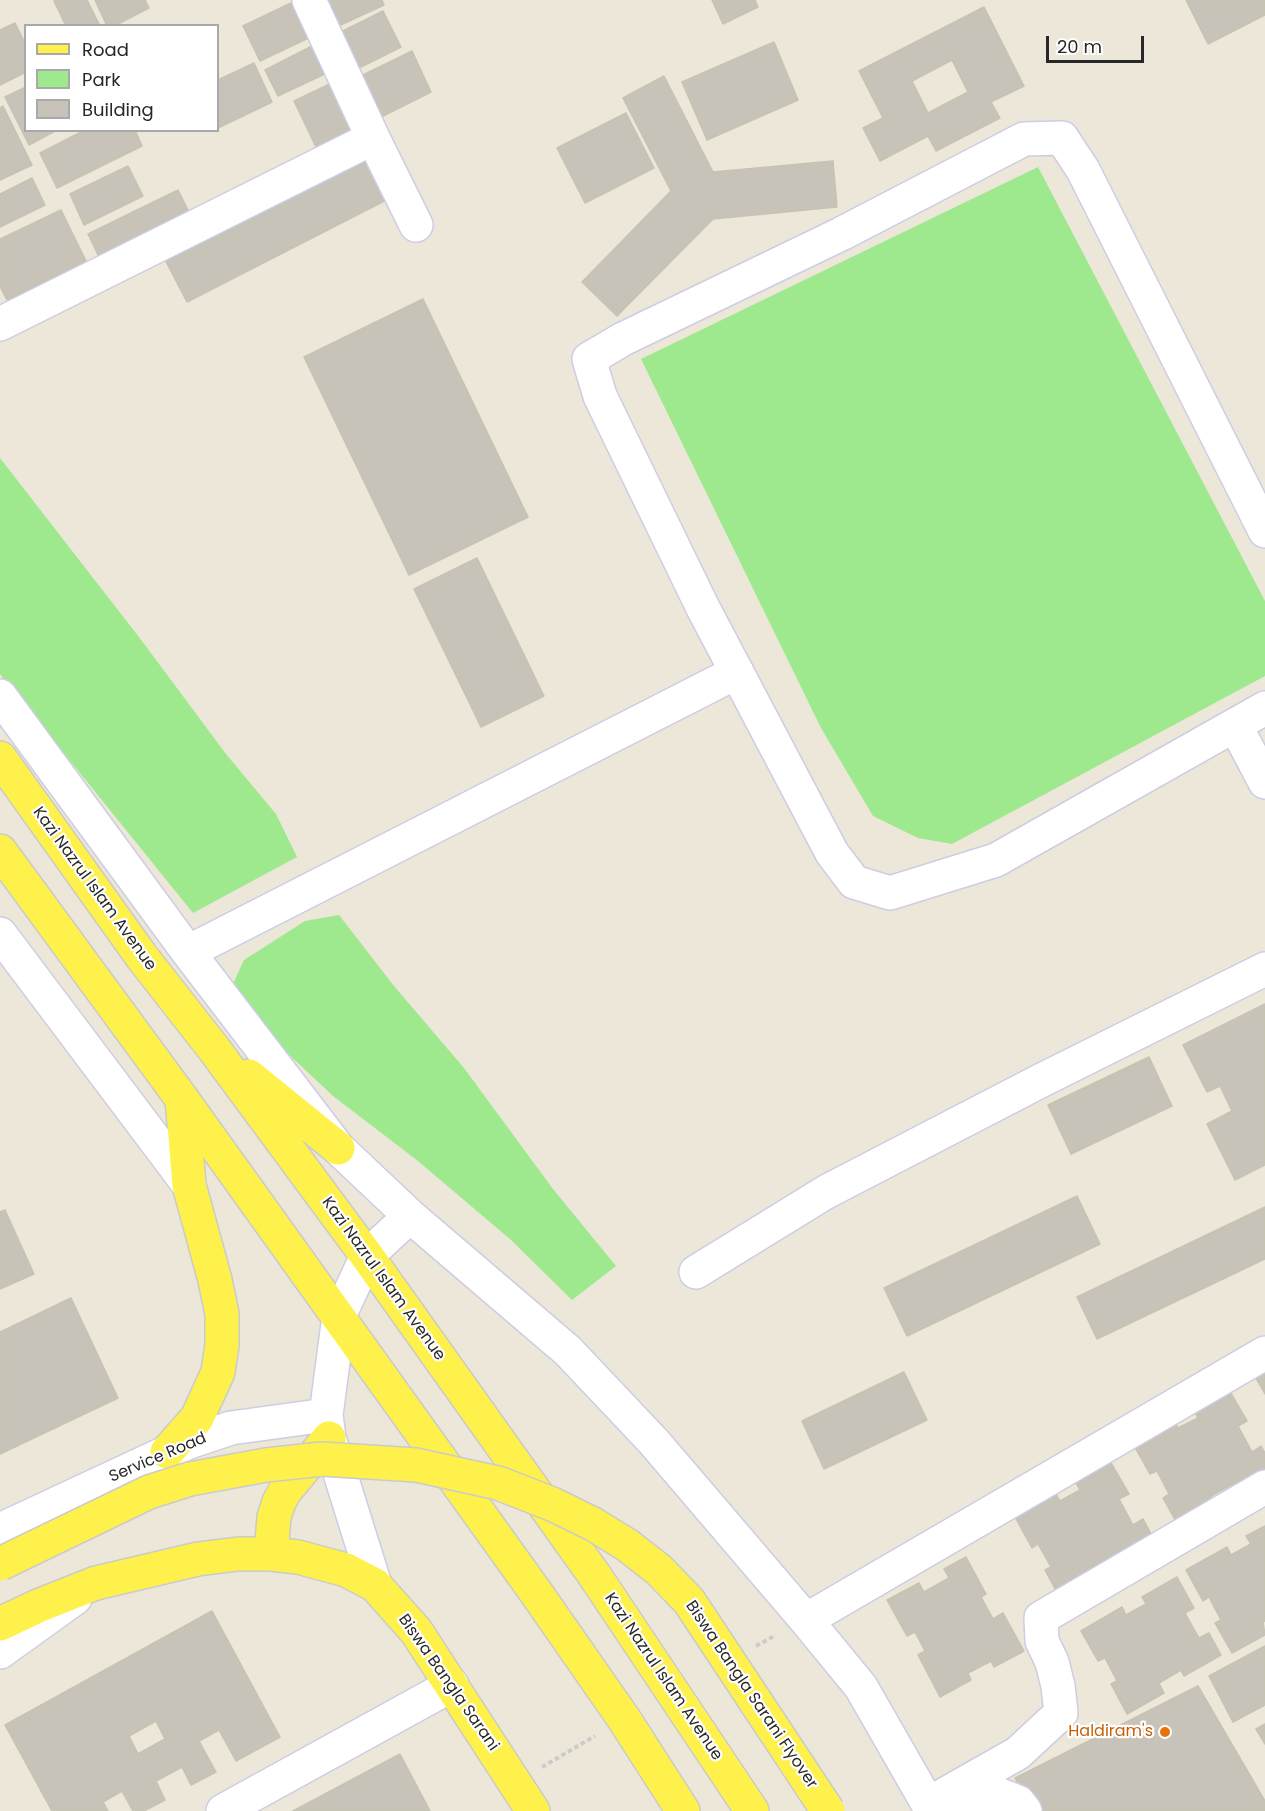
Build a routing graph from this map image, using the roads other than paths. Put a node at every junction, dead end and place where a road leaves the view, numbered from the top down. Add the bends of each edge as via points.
1 (309, 0) edge
2 (373, 138) junction
3 (416, 225) dead end
4 (0, 324) edge
5 (1253, 474) edge
6 (1265, 531) edge
7 (737, 672) junction
8 (0, 696) edge
9 (1265, 708) edge
10 (1235, 725) junction
11 (0, 758) edge
12 (1265, 782) edge
13 (0, 851) edge
14 (0, 934) edge
15 (188, 952) junction
16 (1265, 969) edge
17 (214, 1049) junction
18 (182, 1098) junction
19 (338, 1148) junction
20 (189, 1185) junction
21 (410, 1216) junction
22 (367, 1256) junction
23 (696, 1272) dead end
24 (339, 1316) junction
25 (1265, 1353) edge
26 (327, 1426) junction
27 (167, 1452) junction
28 (1265, 1487) edge
29 (0, 1530) edge
30 (272, 1554) junction
31 (0, 1564) edge
32 (96, 1583) junction
33 (375, 1585) junction
34 (806, 1620) junction
35 (0, 1624) edge
36 (0, 1652) edge
37 (452, 1684) junction
38 (930, 1807) edge
39 (223, 1811) edge
40 (533, 1811) edge
41 (683, 1811) edge
42 (752, 1811) edge
43 (828, 1811) edge
44 (965, 1811) edge
45 (1025, 1811) edge

1 - 2 street
2 - 3 street
2 - 4 street
5 - 6 street
5 - 7 street via 1062,138 1024,139 589,359 600,396
7 - 10 street via 832,853 854,882 890,893 996,860
7 - 15 street
8 - 15 street
9 - 10 street
10 - 12 street
11 - 17 main road, Kazi Nazrul Islam Avenue via 142,957
13 - 18 main road
14 - 20 street
15 - 19 street
16 - 23 street via 826,1192
17 - 19 main road
17 - 22 main road, Kazi Nazrul Islam Avenue
18 - 20 main road
18 - 24 main road
19 - 21 street
20 - 27 main road via 215,1280 222,1314 222,1345 218,1372 197,1418
21 - 22 street
21 - 34 street via 568,1351 654,1442
22 - 24 street
22 - 42 main road, Kazi Nazrul Islam Avenue via 595,1576
24 - 26 street
24 - 41 main road via 624,1719
25 - 34 street
26 - 27 street, Service Road via 231,1428
26 - 30 main road via 279,1502
26 - 33 street
27 - 29 street, Service Road
28 - 38 street via 1041,1618 1042,1641 1052,1662 1061,1713 1018,1753
30 - 32 main road, Biswa Bangla Sarani via 198,1559
30 - 33 main road, Biswa Bangla Sarani via 337,1568
31 - 43 main road, Biswa Bangla Sarani Flyover, bridge via 149,1492 190,1479 257,1467 322,1459 416,1464 498,1483 593,1524 659,1570 689,1601
32 - 35 main road, Biswa Bangla Sarani
32 - 36 street
33 - 37 main road, Biswa Bangla Sarani via 416,1631
34 - 38 street via 861,1687
37 - 39 street
37 - 40 main road, Biswa Bangla Sarani
44 - 45 street via 998,1794 1018,1802

